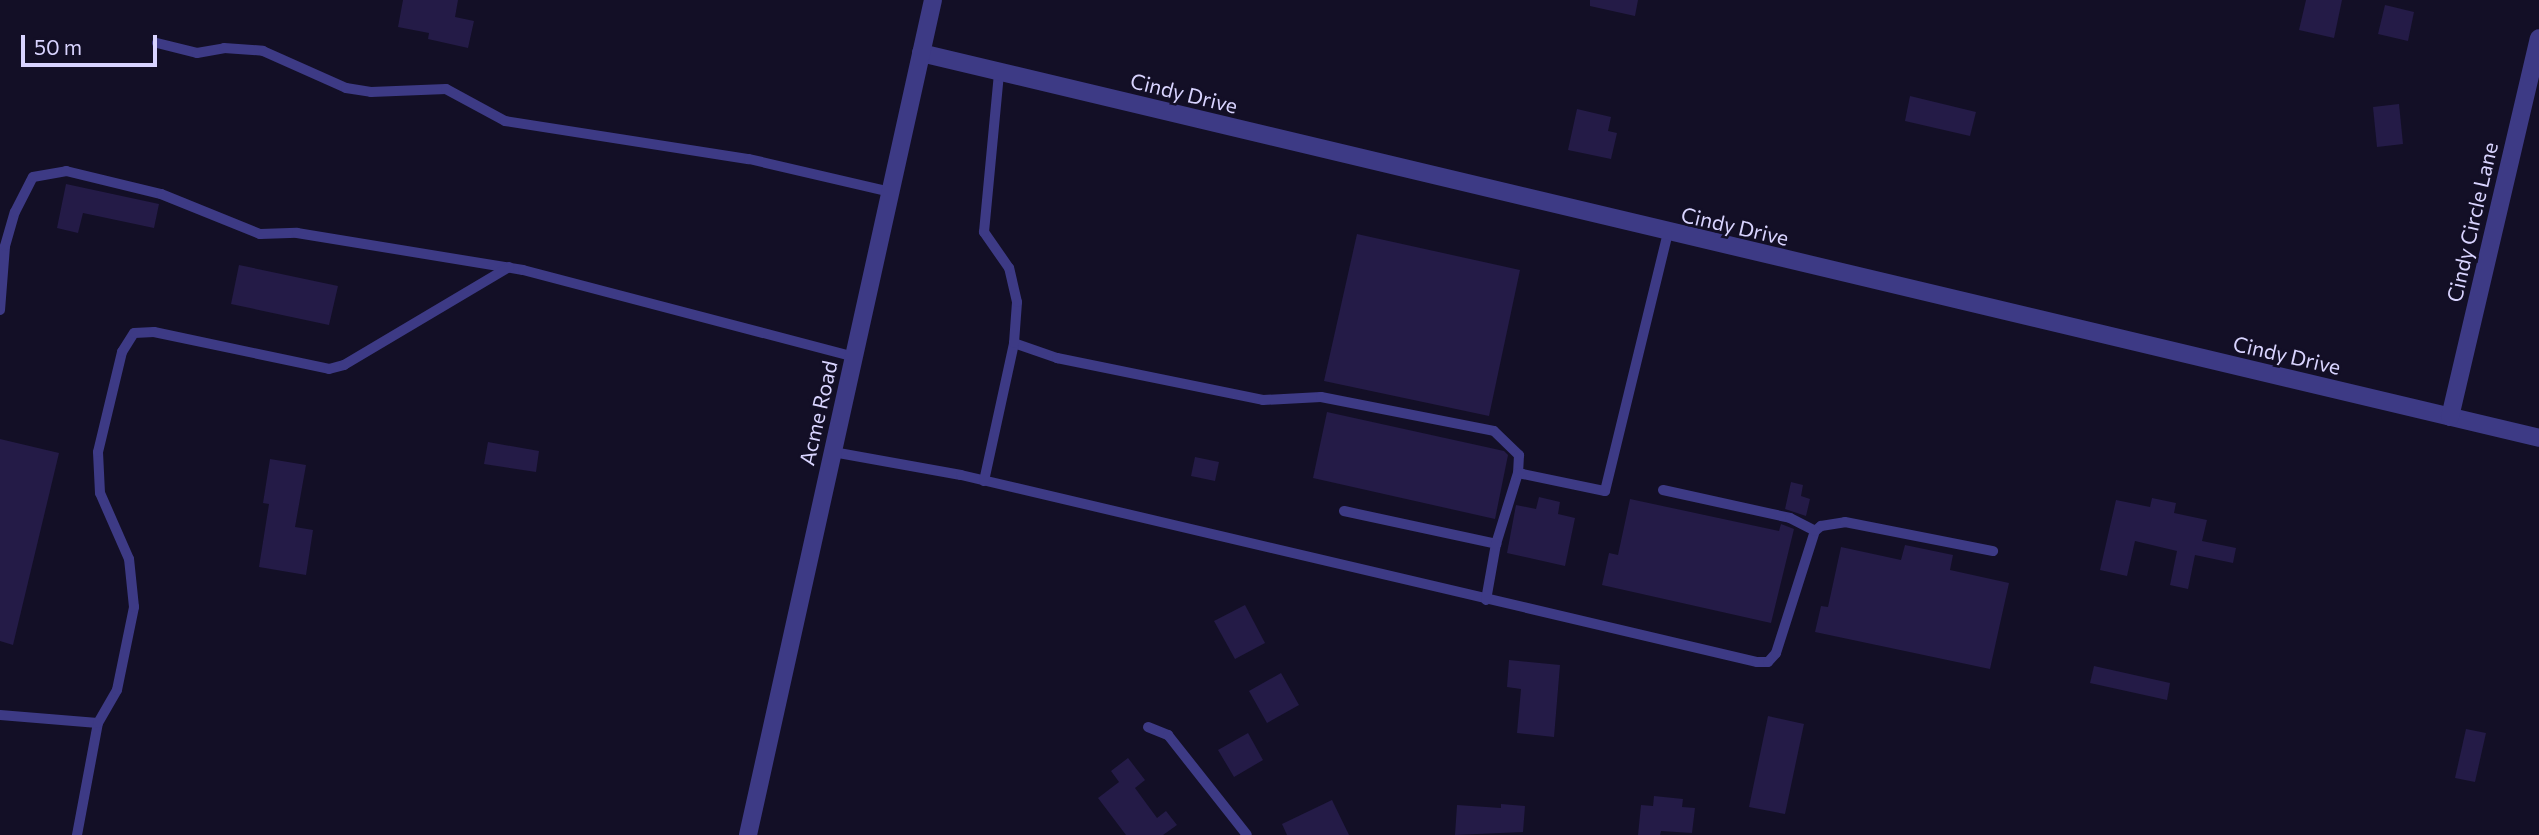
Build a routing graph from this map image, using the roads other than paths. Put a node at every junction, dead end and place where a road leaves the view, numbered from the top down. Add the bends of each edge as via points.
1 (933, 0) edge
2 (2539, 38) edge
3 (157, 43) dead end
4 (921, 53) junction
5 (999, 72) junction
6 (891, 192) junction
7 (1668, 233) junction
8 (509, 267) junction
9 (0, 310) edge
10 (1014, 343) junction
11 (854, 357) junction
12 (2450, 417) junction
13 (2539, 438) edge
14 (833, 452) junction
15 (1518, 473) junction
16 (984, 481) junction
17 (1663, 490) dead end
18 (1344, 511) dead end
19 (1815, 531) junction
20 (1496, 544) junction
21 (1993, 551) dead end
22 (1486, 600) junction
23 (0, 715) edge
24 (98, 723) junction
25 (1148, 727) dead end
26 (77, 835) edge
27 (748, 835) edge
28 (1247, 835) edge

1 - 4 street, Acme Road
2 - 12 street, Cindy Circle Lane
3 - 6 lane via 197,53 224,48 264,51 346,88 372,92 446,89 505,121 759,161
4 - 5 street, Cindy Drive
4 - 6 street, Acme Road
5 - 7 street, Cindy Drive
5 - 10 lane via 984,232 1009,268 1017,302
6 - 11 street, Acme Road
7 - 12 street, Cindy Drive
7 - 15 lane via 1605,491
8 - 9 lane via 297,233 260,234 161,194 54,170 33,177 15,212 5,246
8 - 11 lane
8 - 24 lane via 344,365 329,369 154,332 134,333 122,352 98,452 100,493 129,559 134,607 117,690
10 - 15 lane via 1057,358 1250,398 1321,397 1494,431 1519,455
10 - 16 lane
11 - 14 street, Acme Road
12 - 13 street, Cindy Drive
14 - 16 lane
14 - 27 street, Acme Road
15 - 20 lane
16 - 22 lane
17 - 19 lane via 1790,518
18 - 20 lane
19 - 21 lane via 1845,522
19 - 22 lane via 1776,653 1768,662
20 - 22 lane
23 - 24 lane
24 - 26 lane
25 - 28 lane via 1168,735

